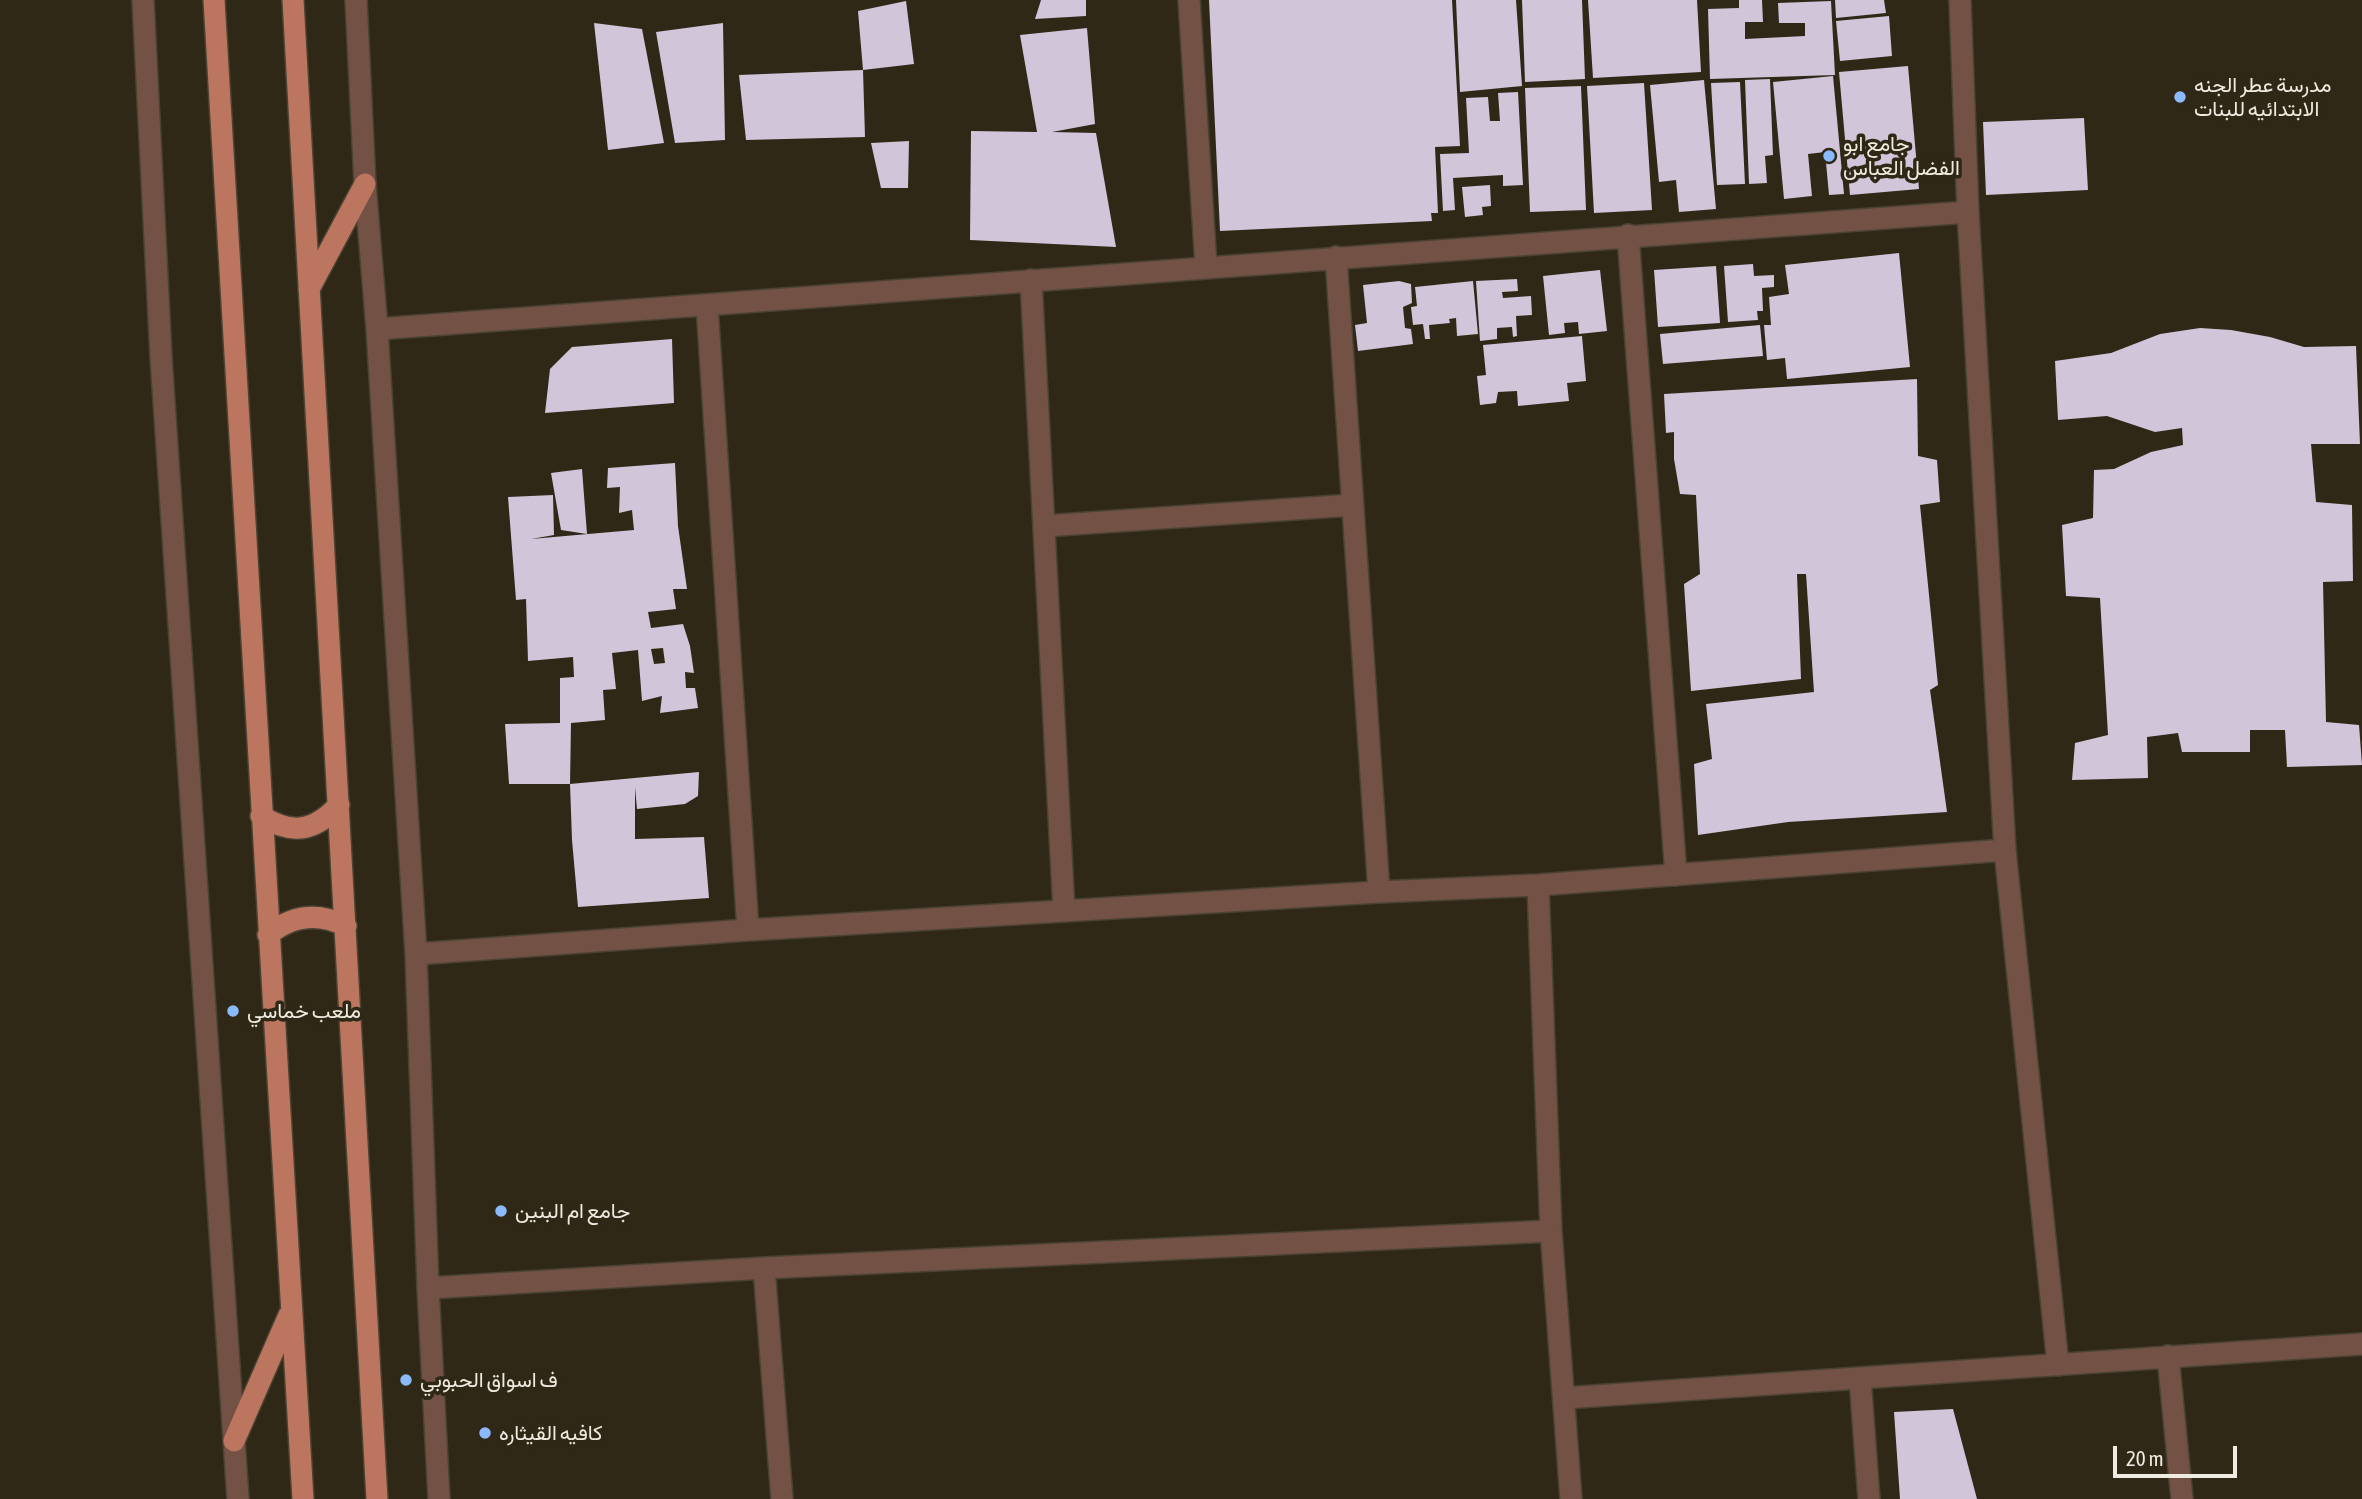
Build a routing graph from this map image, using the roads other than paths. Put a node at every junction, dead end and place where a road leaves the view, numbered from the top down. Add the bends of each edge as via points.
1 (144, 0) edge
2 (214, 0) edge
3 (293, 0) edge
4 (356, 0) edge
5 (1189, 0) edge
6 (1960, 0) edge
7 (365, 184) junction
8 (1968, 212) junction
9 (1629, 235) junction
10 (1336, 257) junction
11 (1206, 266) junction
12 (1031, 280) junction
13 (308, 291) junction
14 (707, 306) junction
15 (377, 329) junction
16 (1353, 505) junction
17 (1044, 526) junction
18 (338, 805) junction
19 (261, 816) junction
20 (2006, 850) junction
21 (1676, 875) junction
22 (1538, 885) junction
23 (1379, 892) junction
24 (1064, 911) junction
25 (346, 926) junction
26 (748, 930) junction
27 (268, 934) junction
28 (416, 954) junction
29 (1551, 1231) junction
30 (764, 1268) junction
31 (428, 1288) junction
32 (291, 1310) junction
33 (2362, 1344) edge
34 (2168, 1356) junction
35 (2058, 1365) junction
36 (1860, 1378) junction
37 (1564, 1398) junction
38 (234, 1441) junction
39 (238, 1499) edge
40 (303, 1499) edge
41 (377, 1499) edge
42 (439, 1499) edge
43 (782, 1499) edge
44 (1571, 1499) edge
45 (1869, 1499) edge
46 (2182, 1499) edge

1 - 38 street via 161,357
2 - 19 main road
3 - 13 main road
4 - 7 street
5 - 11 street
6 - 8 street
7 - 13 main road
7 - 15 street
8 - 9 street
8 - 20 street
9 - 10 street
9 - 21 street
10 - 11 street
10 - 16 street
11 - 12 street
12 - 14 street
12 - 17 street
13 - 18 main road
14 - 15 street
14 - 26 street
15 - 28 street
16 - 17 street
16 - 23 street
17 - 24 street
18 - 19 main road via 327,818 294,829
18 - 25 main road
19 - 27 main road
20 - 21 street
20 - 35 street
21 - 22 street
22 - 23 street
22 - 29 street
23 - 24 street
24 - 26 street
25 - 27 main road via 306,917 279,925
25 - 41 main road
26 - 28 street
27 - 32 main road
28 - 31 street
29 - 30 street
29 - 37 street
30 - 31 street
30 - 43 street
31 - 42 street
32 - 38 main road
32 - 40 main road
33 - 34 street
34 - 35 street
34 - 46 street
35 - 36 street
36 - 37 street
36 - 45 street
37 - 44 street
38 - 39 street

